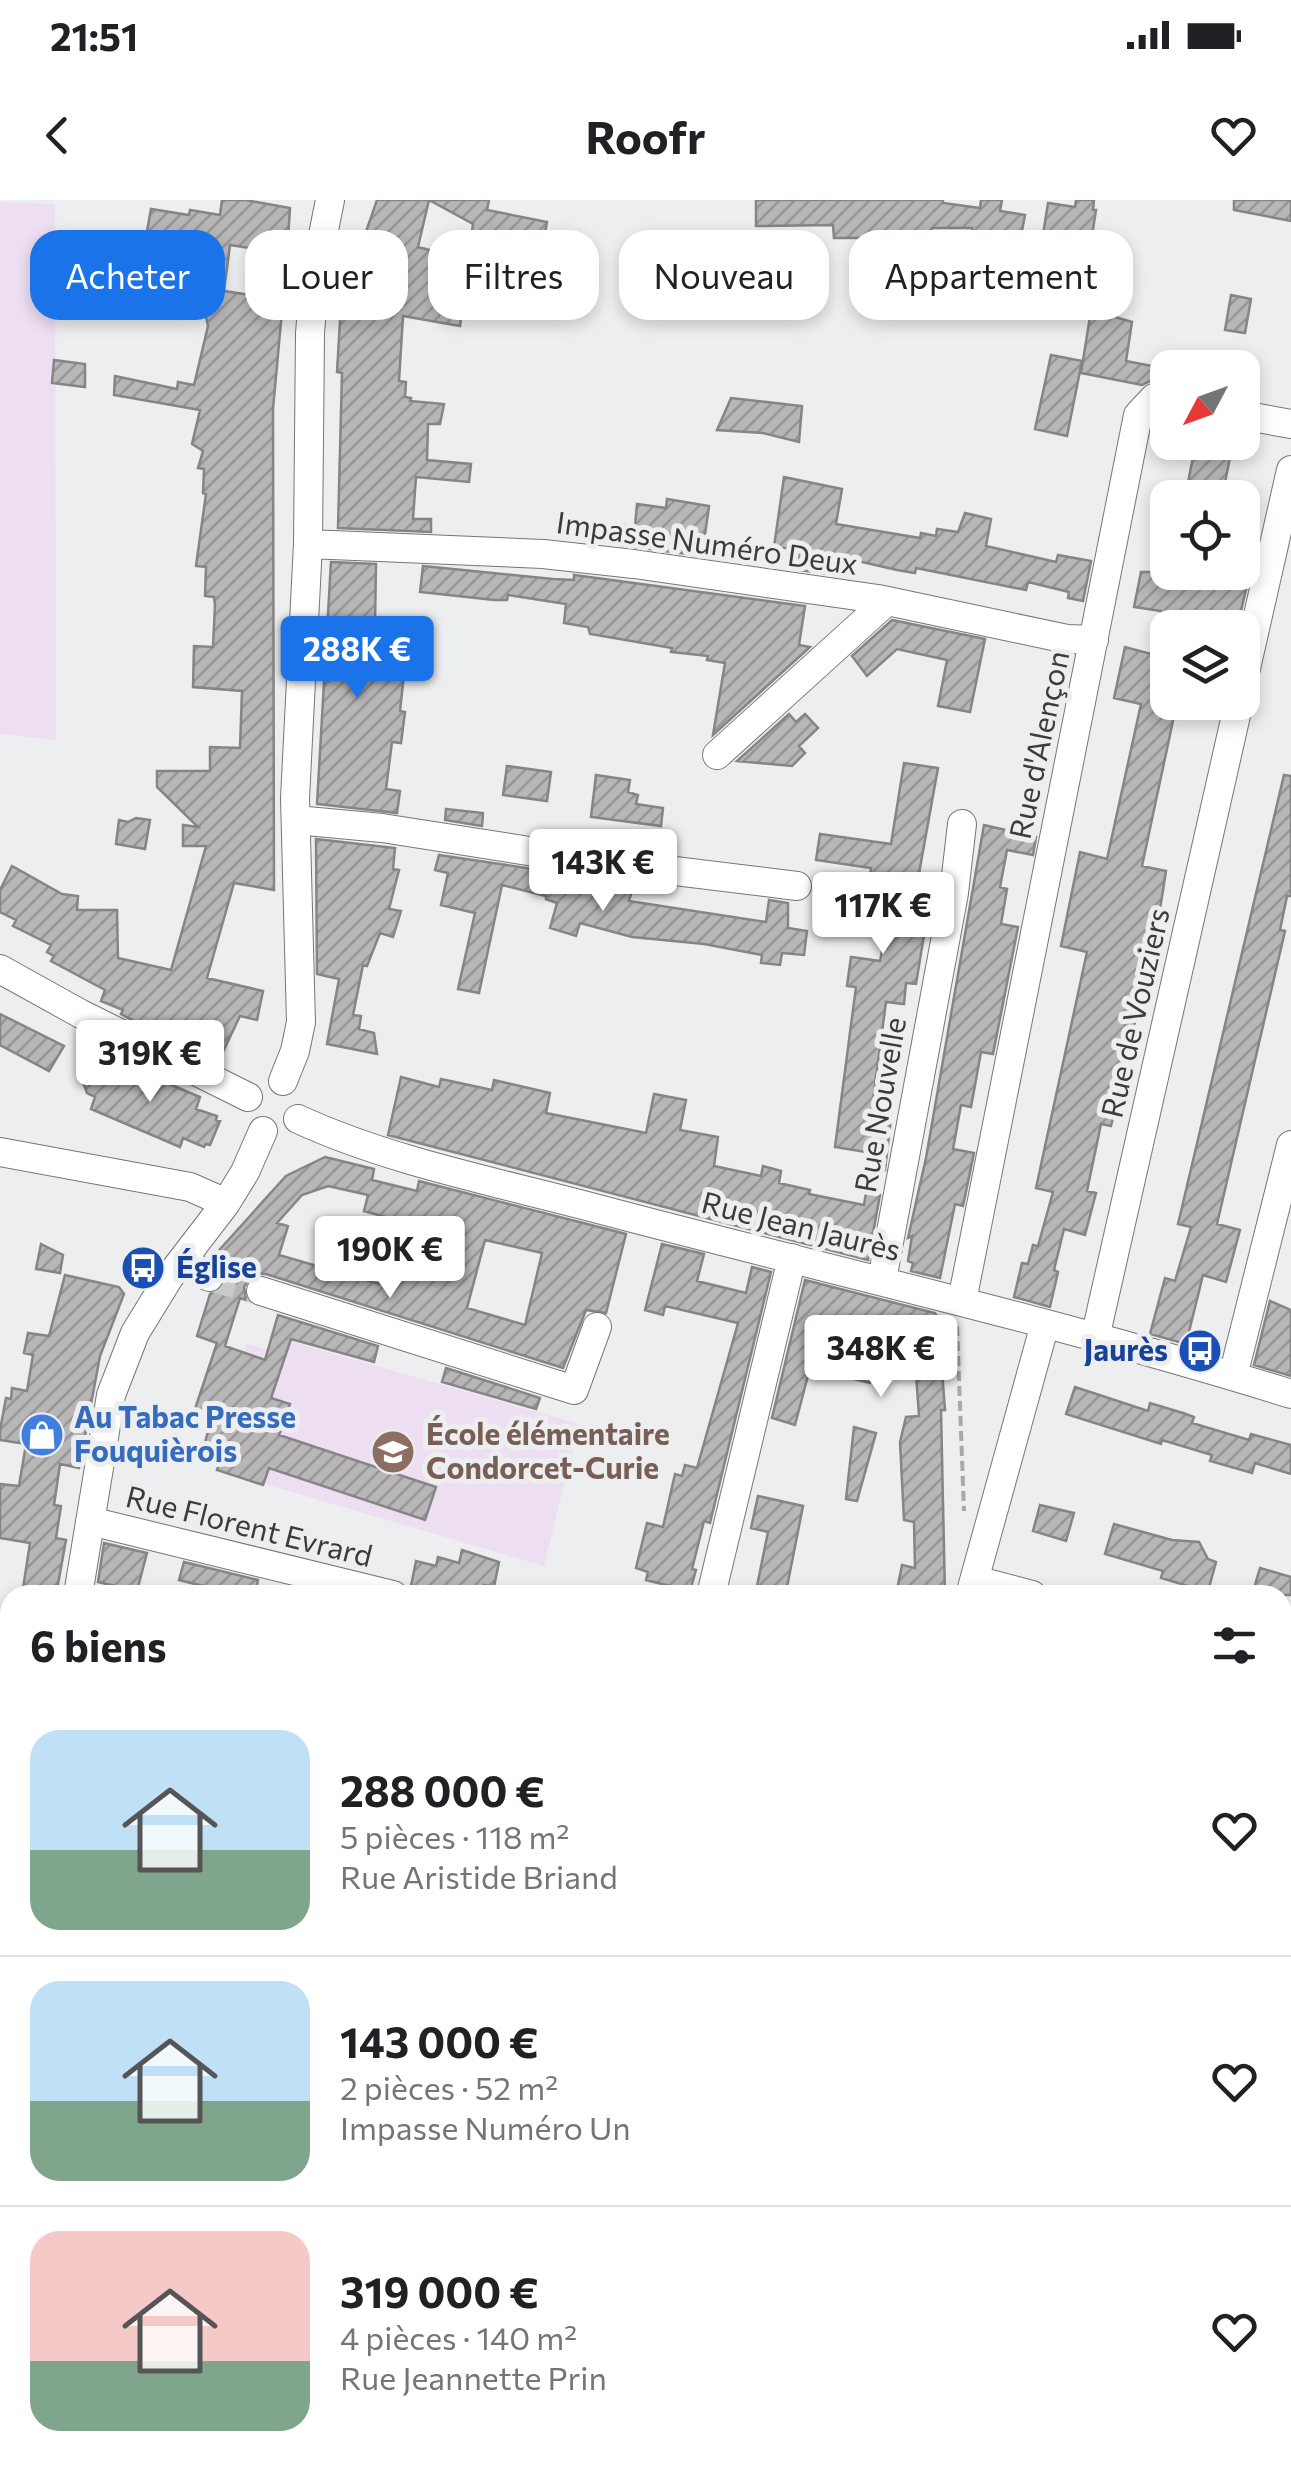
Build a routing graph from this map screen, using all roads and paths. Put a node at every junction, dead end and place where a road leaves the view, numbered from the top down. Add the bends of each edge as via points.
1 (330, 200) edge
2 (1150, 402) edge
3 (1260, 418) edge
4 (1291, 424) edge
5 (1291, 470) edge
6 (308, 544) junction
7 (886, 601) junction
8 (1259, 610) edge
9 (1094, 640) junction
10 (1235, 720) edge
11 (717, 755) dead end
12 (296, 820) junction
13 (962, 824) dead end
14 (797, 886) dead end
15 (0, 969) edge
16 (283, 1081) junction
17 (248, 1097) junction
18 (298, 1119) junction
19 (263, 1132) junction
20 (1291, 1145) edge
21 (0, 1152) edge
22 (226, 1203) junction
23 (792, 1258) junction
24 (183, 1260) junction
25 (209, 1277) tunnel mouth
26 (882, 1280) junction
27 (261, 1291) tunnel mouth
28 (962, 1301) junction
29 (1045, 1324) junction
30 (597, 1327) dead end
31 (1094, 1338) junction
32 (1234, 1376) junction
33 (1291, 1394) edge
34 (90, 1521) junction
35 (983, 1548) junction
36 (80, 1585) edge
37 (352, 1585) edge
38 (713, 1585) edge
39 (973, 1585) edge

1 - 6 street via 310,333
2 - 9 street, Rue d'Alençon via 1138,415
3 - 4 street
5 - 8 street
6 - 7 street, Impasse Numéro Deux via 543,554
6 - 12 street
7 - 9 street, Impasse Numéro Deux
7 - 11 street
9 - 28 street, Rue d'Alençon
10 - 31 street, Rue de Vouziers
12 - 14 street
12 - 16 street via 301,1022
13 - 26 street, Rue Nouvelle
15 - 17 street
16 - 17 street via 262,1082
16 - 18 street via 300,1101
17 - 19 street via 250,1121
18 - 19 street via 278,1134
18 - 23 street, Rue Jean Jaurès via 336,1137 458,1172
19 - 22 street
20 - 32 street
21 - 22 street via 190,1187
22 - 24 street
23 - 26 street, Rue Jean Jaurès
23 - 38 street
24 - 25 street
24 - 34 street via 121,1364
26 - 28 street, Rue Jean Jaurès
27 - 30 street via 574,1390
28 - 29 street, Rue Jean Jaurès
28 - 35 path via 956,1330 966,1542
29 - 31 street, Rue Jean Jaurès
29 - 35 street
31 - 32 street, Rue Jean Jaurès
32 - 33 street, Rue Jean Jaurès
34 - 36 street
34 - 37 street, Rue Florent Evrard
35 - 39 street

